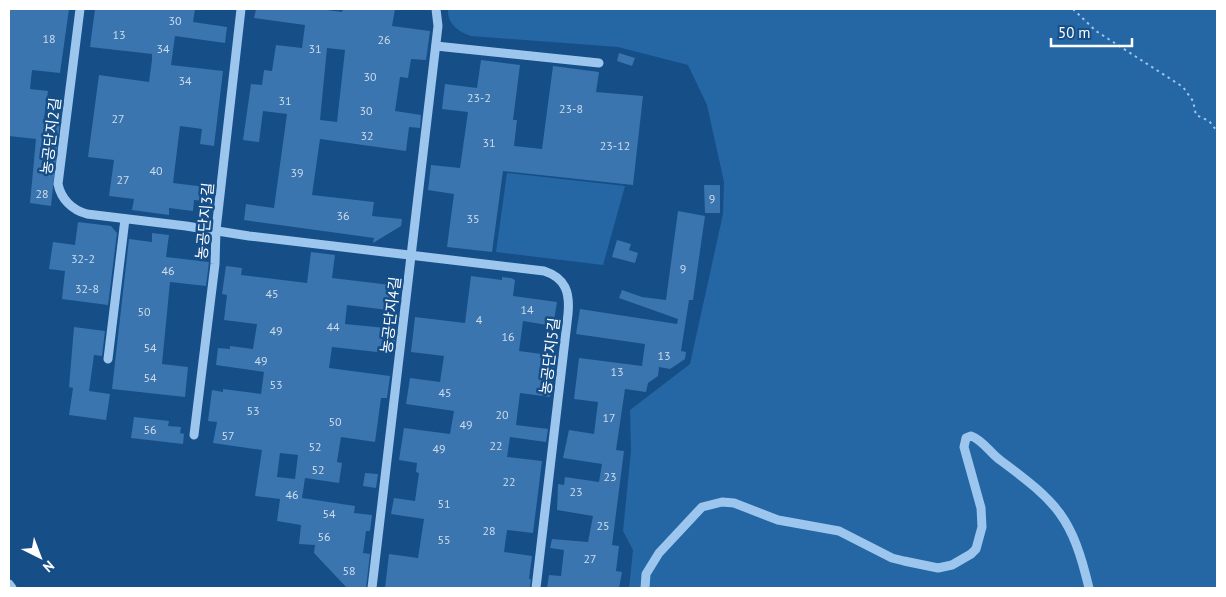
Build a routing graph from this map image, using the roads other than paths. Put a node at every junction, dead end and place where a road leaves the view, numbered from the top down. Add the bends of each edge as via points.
1 (80, 9) edge
2 (241, 9) edge
3 (436, 9) edge
4 (436, 46) junction
5 (599, 63) dead end
6 (125, 219) junction
7 (216, 230) junction
8 (412, 254) junction
9 (108, 359) dead end
10 (194, 435) dead end
11 (9, 584) edge
12 (12, 588) edge
13 (372, 588) edge
14 (536, 588) edge
15 (645, 588) edge
16 (1089, 588) edge

1 - 6 street, 농공단지2길 via 59,190 67,202 82,213
2 - 7 street, 농공단지3길
3 - 4 street, 농공단지4길
4 - 5 street
4 - 8 street, 농공단지4길
6 - 7 street, 농공단지2길
6 - 9 street
7 - 8 street, 농공단지2길
7 - 10 street, 농공단지3길 via 215,264
8 - 13 street, 농공단지4길
8 - 14 street, 농공단지5길 via 544,271 557,277 567,288 568,314
11 - 12 street
15 - 16 street via 646,574 659,553 702,507 722,502 734,503 778,520 839,531 892,558 938,568 952,564 971,554 982,536 982,508 964,447 966,438 971,436 1036,486 1062,514 1081,554

